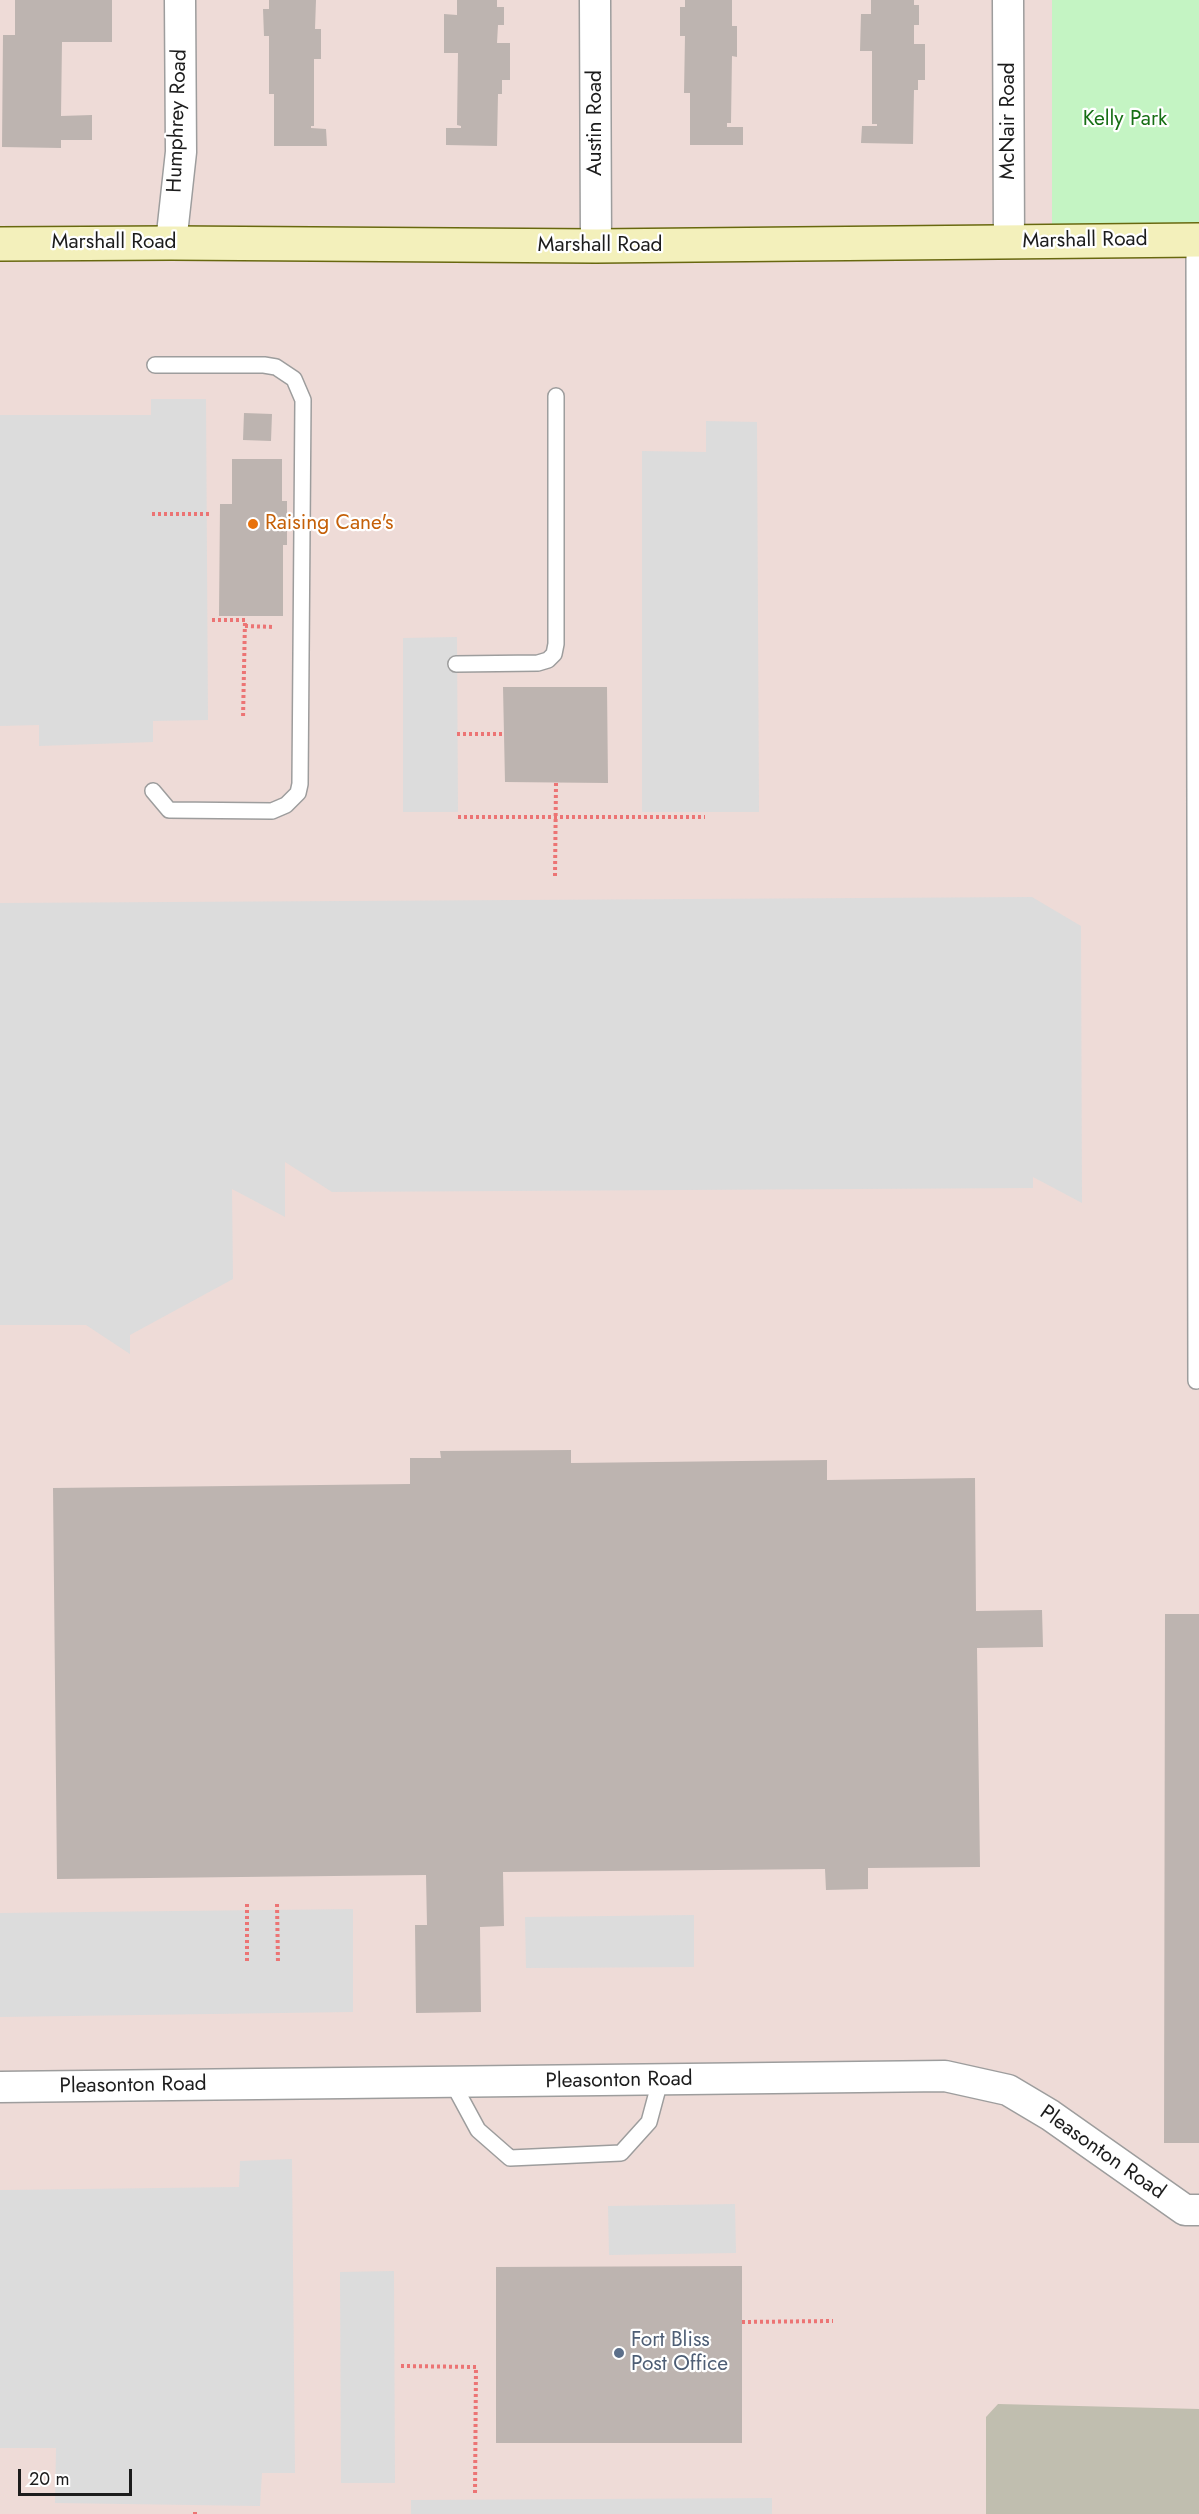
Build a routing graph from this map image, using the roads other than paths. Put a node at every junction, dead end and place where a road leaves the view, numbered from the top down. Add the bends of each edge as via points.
1 (180, 0) edge
2 (595, 0) edge
3 (1008, 0) edge
4 (1197, 240) edge
5 (1009, 242) junction
6 (171, 243) junction
7 (0, 244) edge
8 (596, 246) junction
9 (155, 365) dead end
10 (556, 396) dead end
11 (456, 664) dead end
12 (153, 791) dead end
13 (1196, 1381) dead end
14 (660, 2081) junction
15 (452, 2082) junction
16 (0, 2087) edge
17 (1199, 2210) edge

1 - 6 street, Humphrey Road via 181,152
2 - 8 street, Austin Road
3 - 5 street, McNair Road
4 - 5 street, Marshall Road
4 - 13 lane
5 - 8 street, Marshall Road
6 - 7 street, Marshall Road
6 - 8 street, Marshall Road
9 - 12 lane via 276,367 294,379 301,391 303,412 298,793 285,806 272,811 169,810
10 - 11 lane via 554,654 538,663
14 - 15 street, Pleasonton Road
14 - 15 lane via 649,2122 621,2153 510,2158 478,2130
14 - 17 street, Pleasonton Road via 945,2076 1008,2090 1185,2210
15 - 16 street, Pleasonton Road

